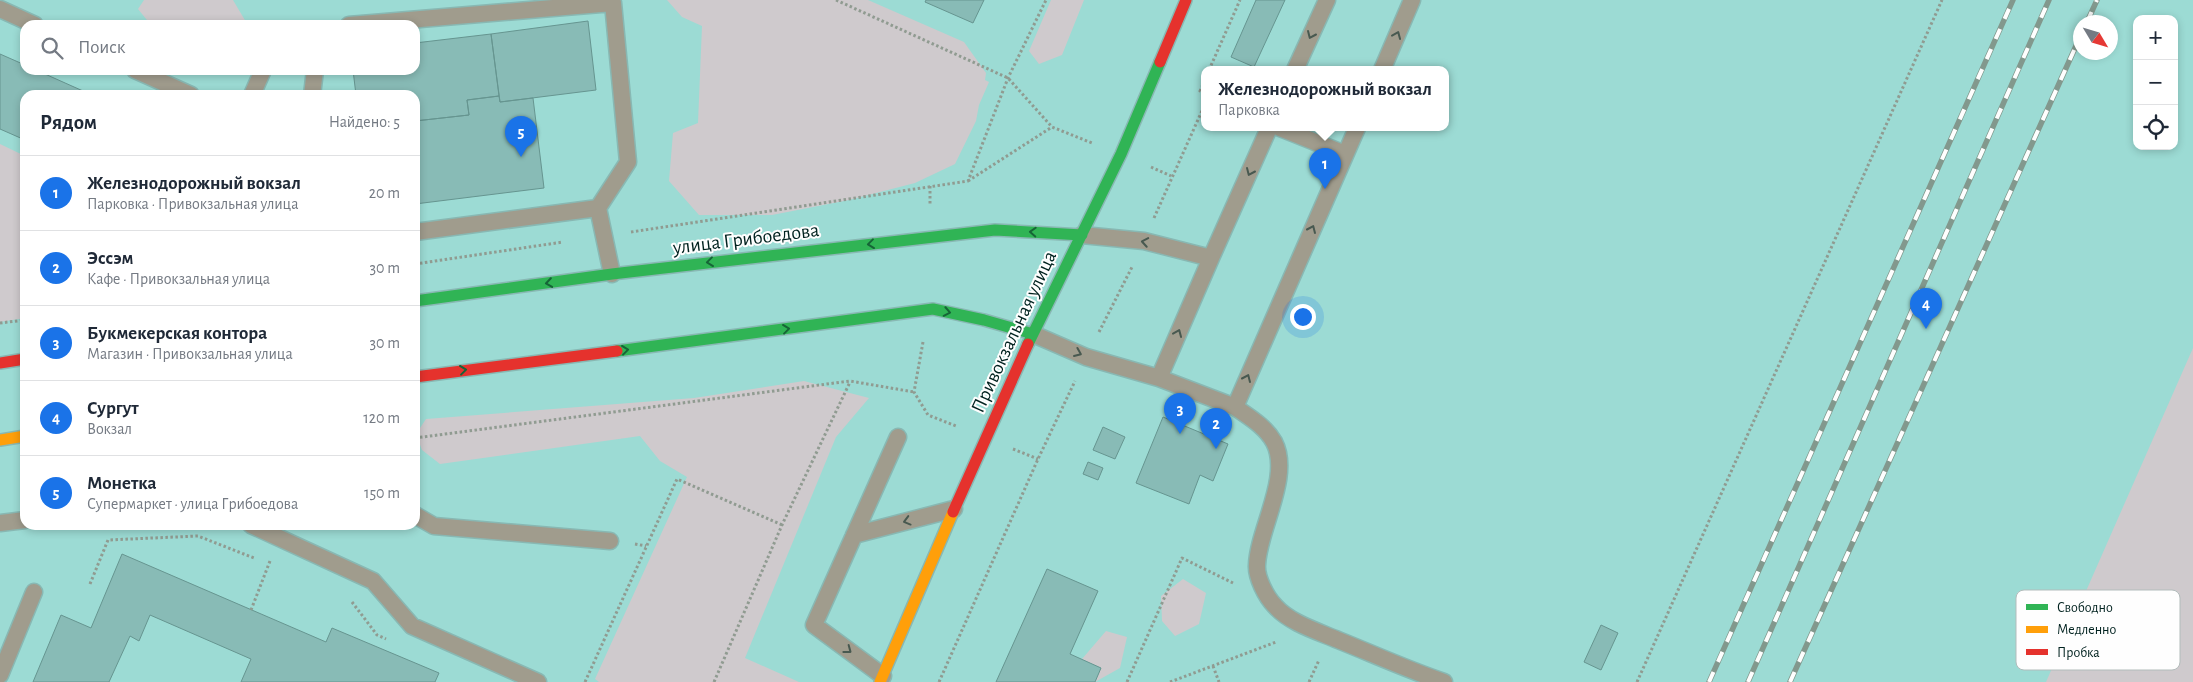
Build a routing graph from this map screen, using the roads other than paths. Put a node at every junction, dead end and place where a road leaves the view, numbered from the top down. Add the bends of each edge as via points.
1 (1186, 0) edge
2 (1327, 0) edge
3 (1412, 0) edge
4 (0, 10) edge
5 (23, 20) edge
6 (409, 20) edge
7 (1297, 66) edge
8 (1384, 66) edge
9 (146, 75) edge
10 (261, 75) edge
11 (314, 75) edge
12 (180, 90) edge
13 (254, 90) edge
14 (313, 90) edge
15 (1268, 131) edge
16 (1288, 131) edge
17 (1356, 131) edge
18 (1345, 154) junction
19 (598, 208) junction
20 (420, 231) edge
21 (1082, 235) junction
22 (1211, 258) junction
23 (612, 274) junction
24 (420, 300) edge
25 (1033, 334) junction
26 (20, 360) edge
27 (0, 363) edge
28 (420, 375) edge
29 (1159, 378) junction
30 (1235, 407) junction
31 (20, 437) edge
32 (898, 437) dead end
33 (0, 440) edge
34 (954, 509) junction
35 (420, 518) edge
36 (20, 521) edge
37 (0, 523) edge
38 (262, 530) edge
39 (854, 534) junction
40 (610, 540) dead end
41 (34, 592) dead end
42 (0, 675) edge
43 (1414, 677) edge
44 (881, 679) edge
45 (538, 682) edge
46 (1444, 682) edge

1 - 21 main road, Привокзальная улица via 1121,154
2 -> 7 lane
8 -> 3 lane
4 - 5 lane
6 - 19 lane via 613,3 628,162
9 - 12 lane
10 - 13 lane
11 - 14 lane
15 -> 22 lane
16 - 18 lane
17 - 18 lane
30 -> 18 lane
19 - 20 lane
19 - 23 lane
21 - 22 lane via 1144,242
21 -> 23 main road, улица Грибоедова via 994,230
21 - 25 main road, Привокзальная улица
29 -> 22 lane
23 -> 24 main road, улица Грибоедова
28 -> 25 main road via 933,309
25 -> 29 lane via 1086,357
25 - 34 main road, Привокзальная улица
26 - 27 main road
29 - 30 lane
30 - 43 lane via 1260,424 1274,442 1279,459 1270,517 1256,566 1262,585 1275,606 1297,622
31 - 33 main road
32 - 39 lane
34 -> 39 lane
34 - 44 main road, Привокзальная улица
35 - 40 lane via 434,526
36 - 37 lane
38 - 45 lane via 373,581 412,626
39 -> 44 lane via 814,624
41 - 42 lane
43 - 46 lane

